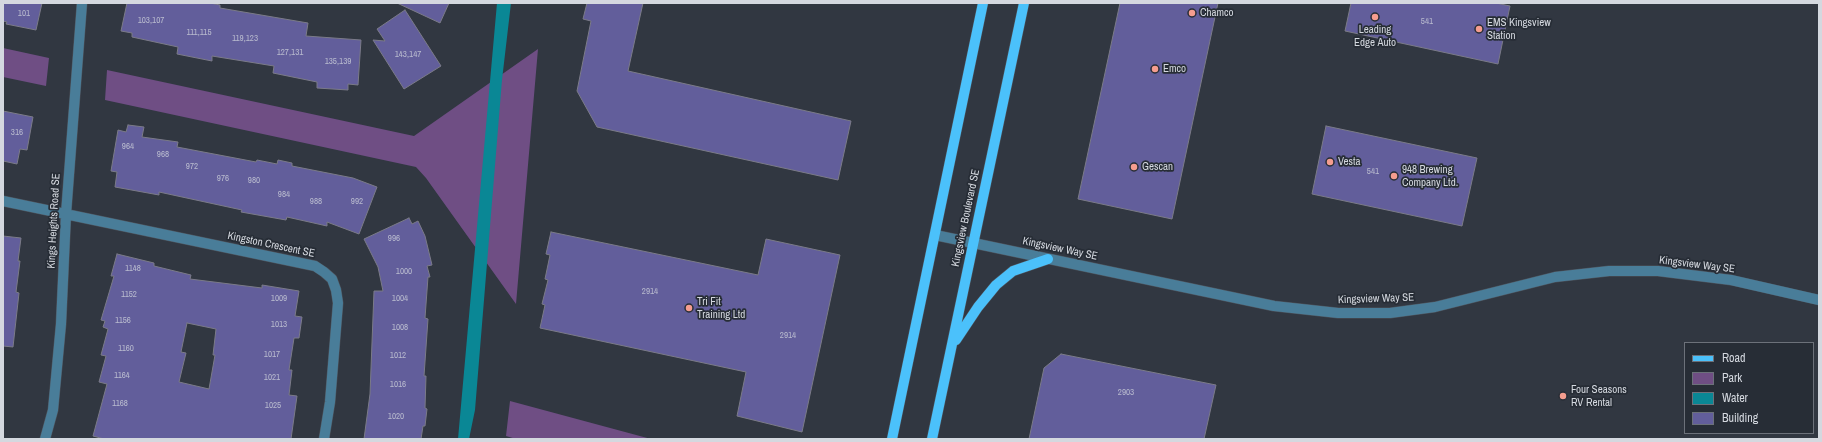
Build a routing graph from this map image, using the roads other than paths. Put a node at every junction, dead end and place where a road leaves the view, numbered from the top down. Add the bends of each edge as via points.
1 (82, 3) edge
2 (982, 3) edge
3 (1024, 3) edge
4 (3, 201) edge
5 (66, 214) junction
6 (935, 235) junction
7 (973, 243) junction
8 (1048, 258) junction
9 (1819, 300) edge
10 (953, 345) junction
11 (45, 439) edge
12 (324, 439) edge
13 (892, 439) edge
14 (932, 439) edge

1 - 5 street, Kings Heights Road SE
2 - 6 main road
3 - 7 main road, Kingsview Boulevard SE
4 - 5 street, Kingston Crescent SE
5 - 11 street, Kings Heights Road SE via 62,324 52,410
5 - 12 street, Kingston Crescent SE via 315,266 324,272 332,280 338,303 330,402
6 - 7 street, Kingsview Way SE
6 - 13 main road
7 - 8 street, Kingsview Way SE
7 - 10 main road, Kingsview Boulevard SE
8 - 9 street, Kingsview Way SE via 1274,306 1338,314 1390,313 1435,308 1555,277 1609,271 1658,271 1731,280
8 - 10 main road via 1013,271 996,285
10 - 14 main road, Kingsview Boulevard SE

